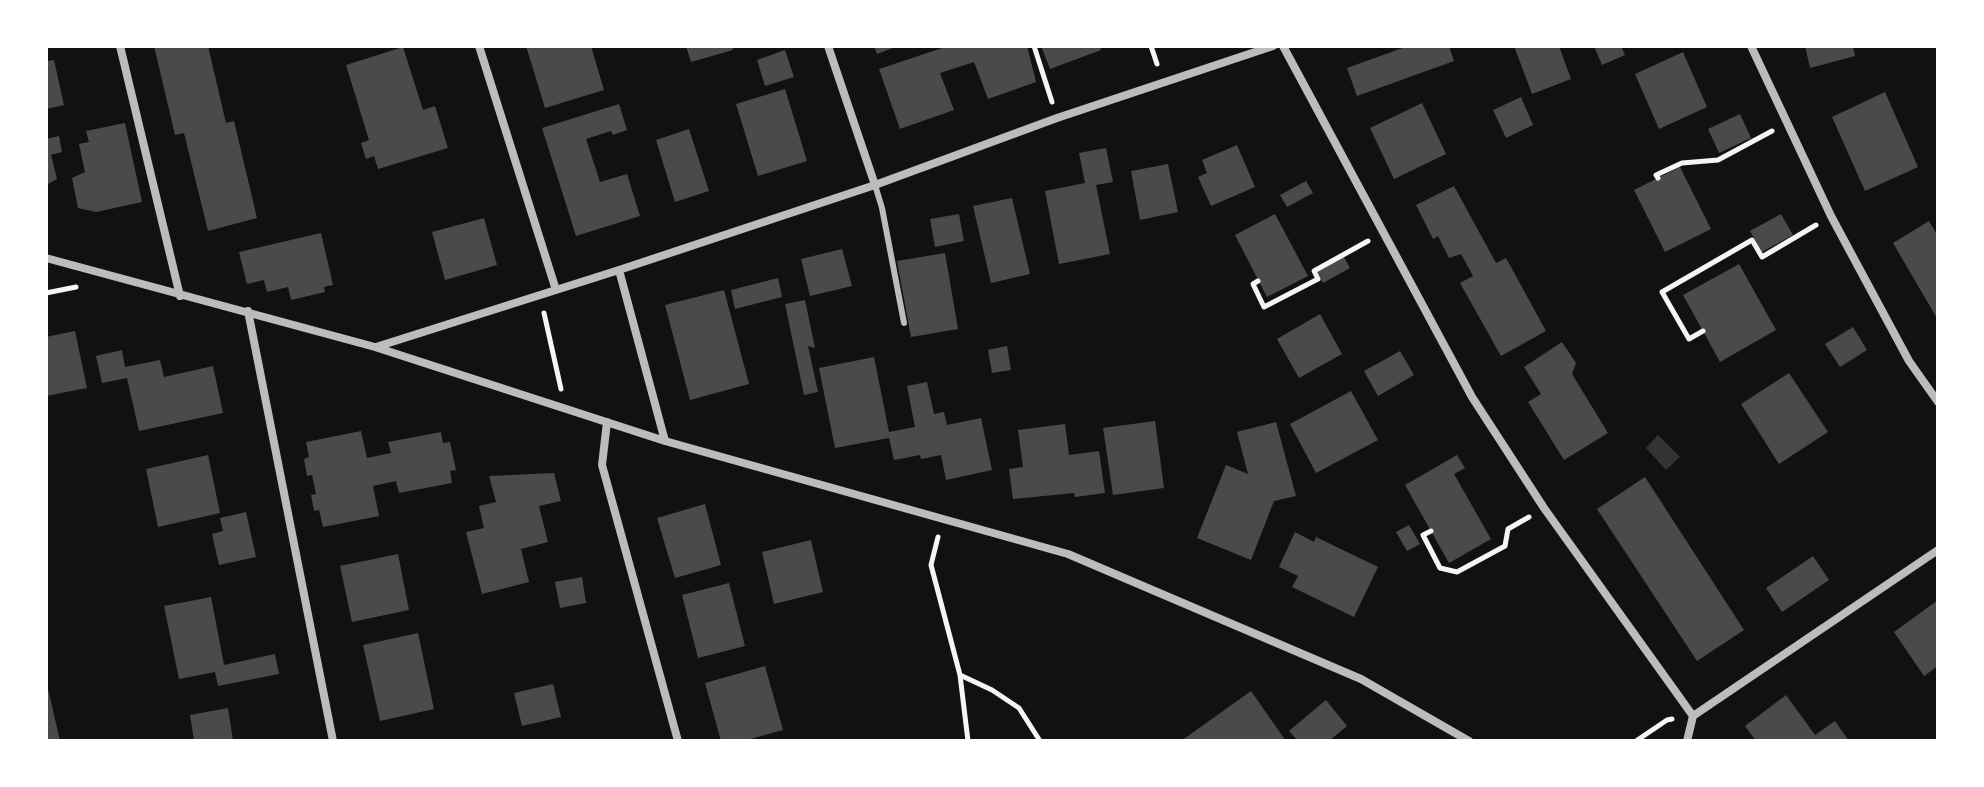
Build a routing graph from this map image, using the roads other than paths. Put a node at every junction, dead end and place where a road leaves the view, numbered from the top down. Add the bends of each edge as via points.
1 (120, 46) edge
2 (479, 46) edge
3 (828, 46) edge
4 (1273, 46) edge
5 (1283, 46) edge
6 (1751, 46) edge
7 (875, 185) junction
8 (46, 258) edge
9 (619, 270) junction
10 (556, 290) junction
11 (180, 296) junction
12 (248, 311) junction
13 (904, 323) dead end
14 (375, 347) junction
15 (1938, 402) edge
16 (607, 422) junction
17 (665, 441) junction
18 (1938, 550) edge
19 (1693, 716) junction
20 (333, 741) edge
21 (678, 741) edge
22 (1469, 741) edge
23 (1687, 741) edge

1 - 11 street
2 - 10 street
3 - 7 street
4 - 7 street
5 - 19 street via 1472,397 1544,508
6 - 15 street via 1831,216 1909,361
7 - 9 street
7 - 13 lane
8 - 11 street
9 - 10 street
9 - 17 street
10 - 14 street
11 - 12 street
12 - 14 street
12 - 20 street
14 - 16 street
16 - 17 street
16 - 21 street via 602,465
17 - 22 street via 1082,560 1361,679
18 - 19 street
19 - 23 street

